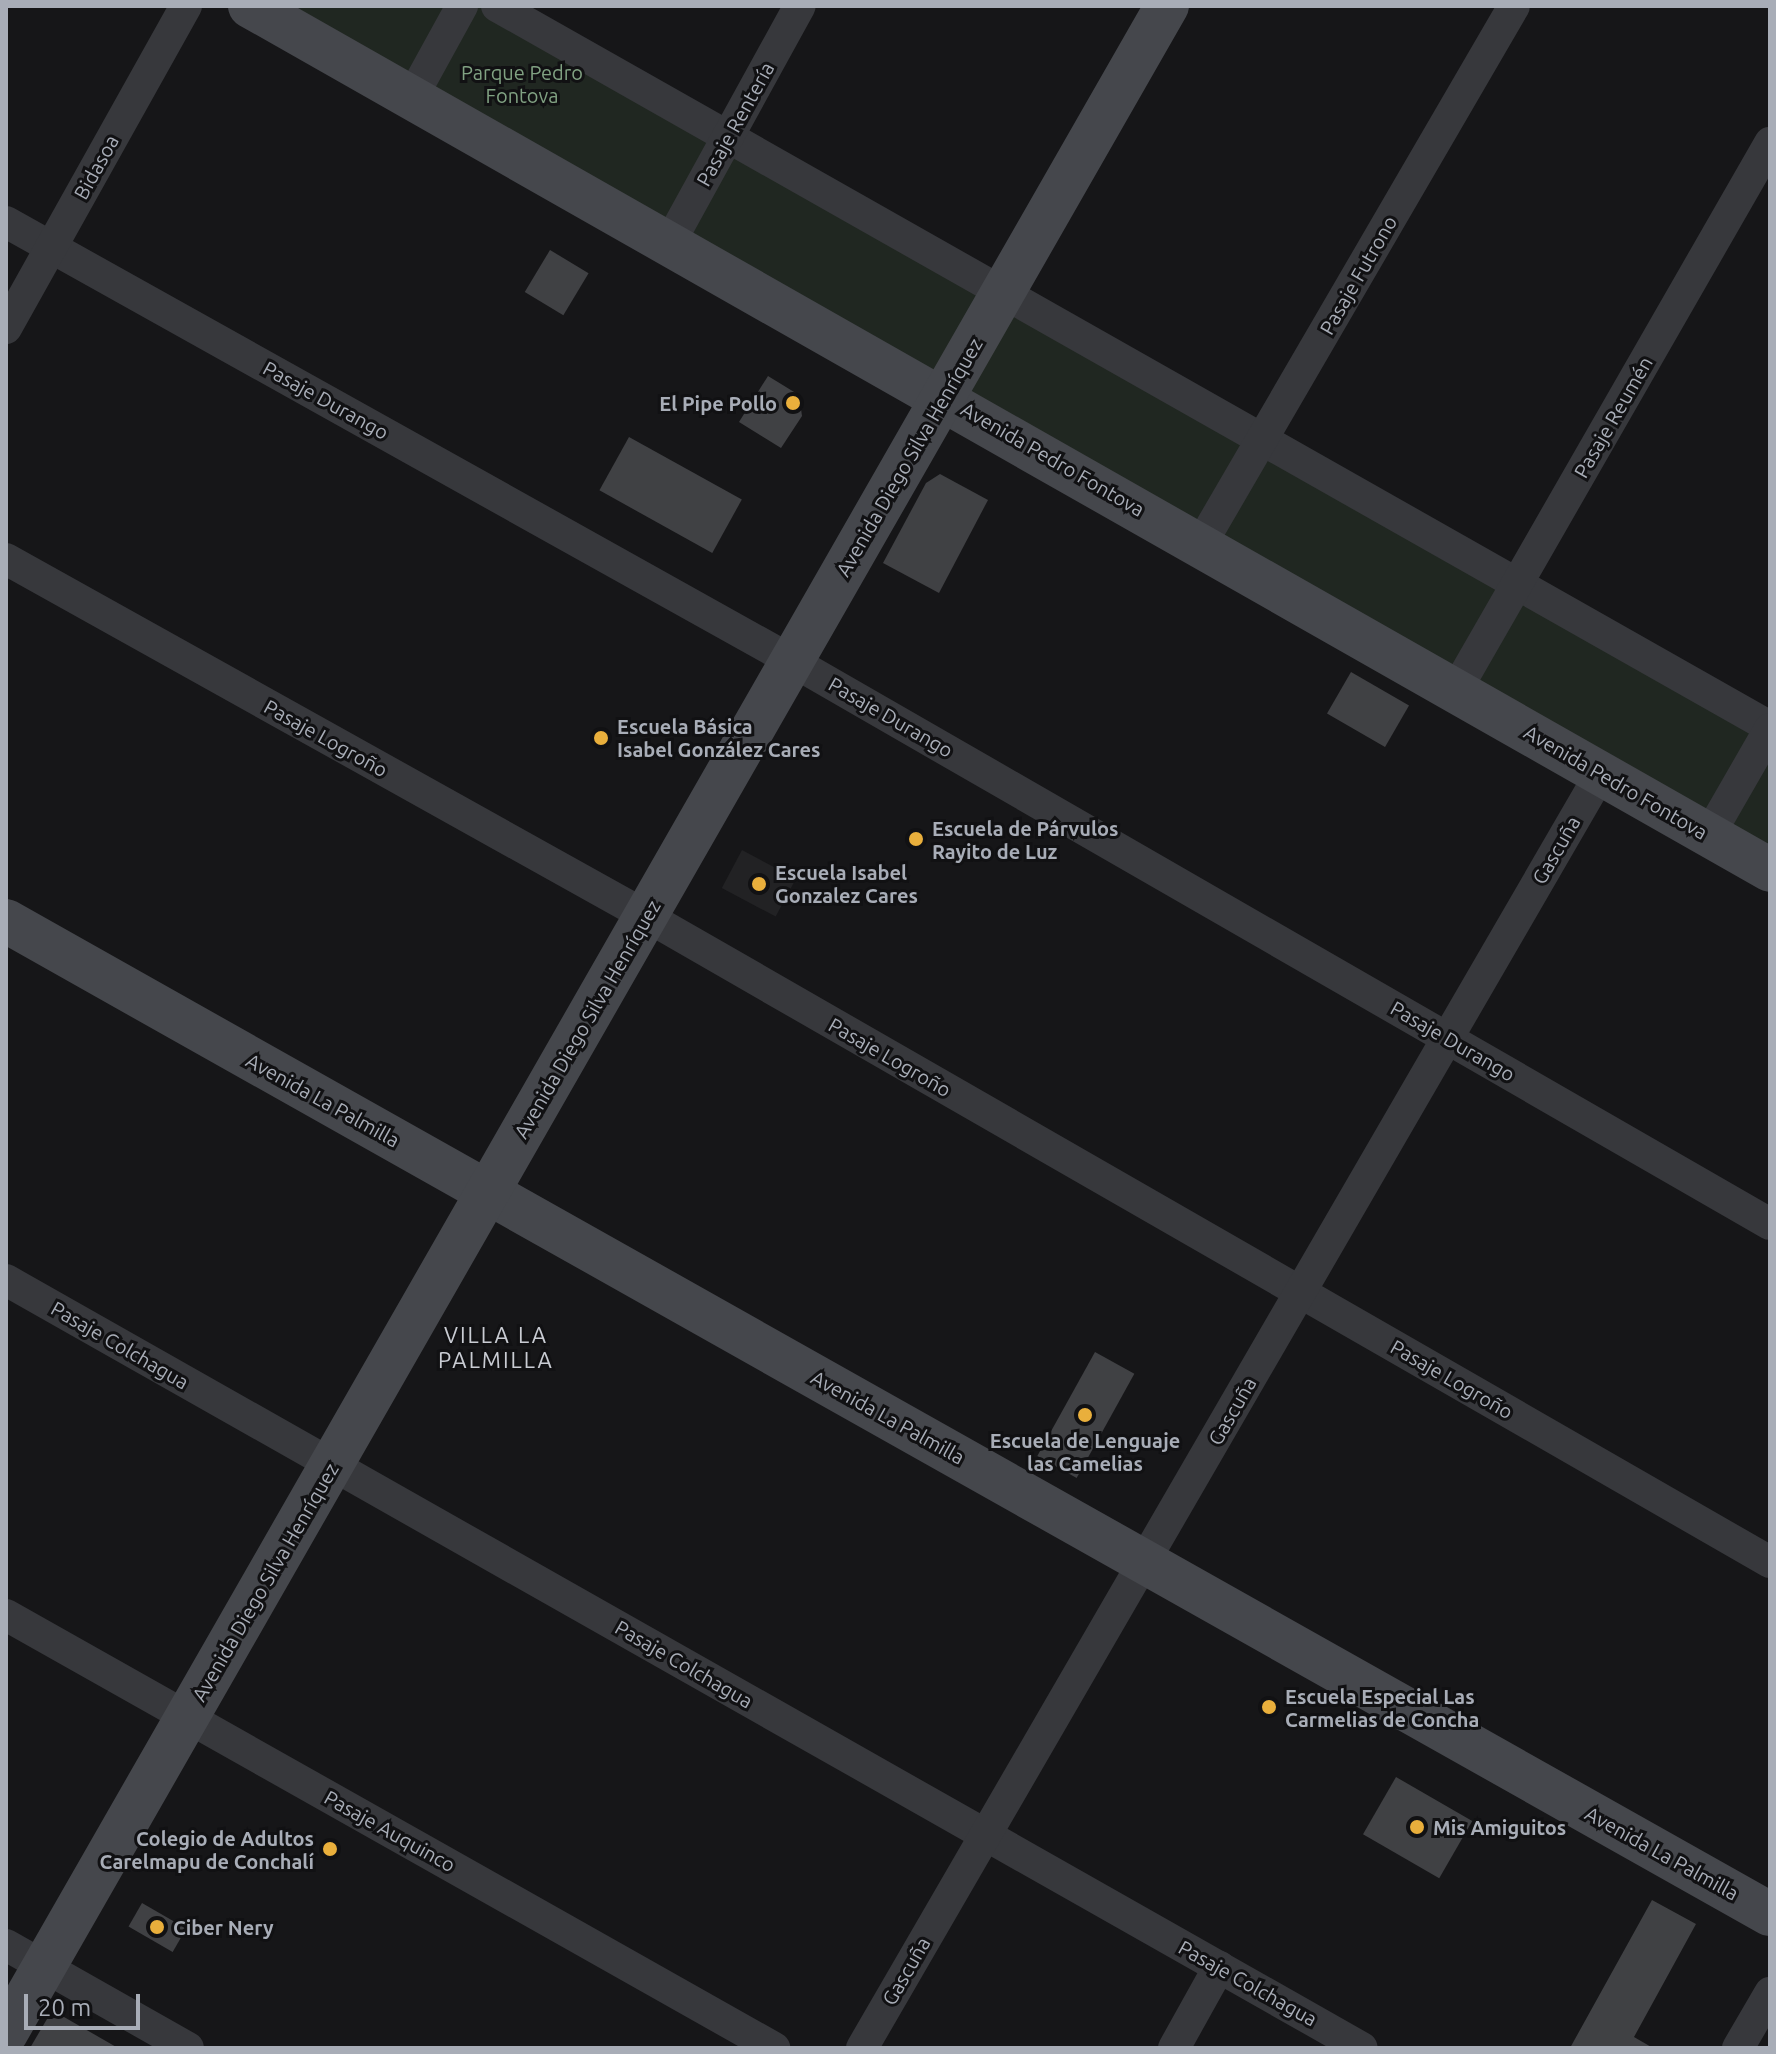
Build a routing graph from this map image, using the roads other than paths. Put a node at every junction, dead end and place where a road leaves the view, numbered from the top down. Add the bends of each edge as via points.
1 (186, 6) edge
2 (250, 6) edge
3 (462, 6) edge
4 (497, 6) edge
5 (800, 6) edge
6 (1167, 6) edge
7 (1514, 6) edge
8 (412, 97) junction
9 (728, 137) junction
10 (1770, 143) edge
11 (6, 222) edge
12 (670, 242) junction
13 (51, 247) junction
14 (1003, 293) junction
15 (6, 328) edge
16 (944, 397) junction
17 (1262, 439) junction
18 (1201, 544) junction
19 (6, 559) edge
20 (1517, 584) junction
21 (792, 661) junction
22 (1456, 690) junction
23 (1770, 728) edge
24 (1601, 773) junction
25 (1709, 835) junction
26 (1770, 870) edge
27 (646, 916) junction
28 (6, 921) edge
29 (1448, 1038) junction
30 (488, 1192) junction
31 (1770, 1224) edge
32 (6, 1280) edge
33 (1300, 1292) junction
34 (332, 1464) junction
35 (1144, 1561) junction
36 (1770, 1562) edge
37 (6, 1615) edge
38 (187, 1717) junction
39 (986, 1835) junction
40 (1770, 1914) edge
41 (6, 1945) edge
42 (44, 1967) junction
43 (1219, 1967) junction
44 (1770, 1993) edge
45 (6, 2033) edge
46 (188, 2048) edge
47 (774, 2048) edge
48 (862, 2048) edge
49 (1174, 2048) edge
50 (1362, 2048) edge
51 (1738, 2048) edge

1 - 13 street, Bidasoa
2 - 8 main road, Avenida Pedro Fontova
3 - 8 street
4 - 9 street
5 - 9 street, Pasaje Rentería
6 - 14 main road, Avenida Diego Silva Henríquez
7 - 17 street, Pasaje Futrono
8 - 12 main road, Avenida Pedro Fontova
9 - 12 street, Pasaje Rentería
9 - 14 street
10 - 20 street, Pasaje Reumén
11 - 13 street, Pasaje Durango
12 - 16 main road, Avenida Pedro Fontova
13 - 15 street, Bidasoa
13 - 21 street, Pasaje Durango
14 - 16 main road, Avenida Diego Silva Henríquez
14 - 17 street
16 - 18 main road, Avenida Pedro Fontova
16 - 21 main road, Avenida Diego Silva Henríquez
17 - 18 street, Pasaje Futrono
17 - 20 street
18 - 22 main road, Avenida Pedro Fontova
19 - 27 street, Pasaje Logroño
20 - 22 street, Pasaje Reumén
20 - 23 street
21 - 27 main road, Avenida Diego Silva Henríquez
21 - 29 street, Pasaje Durango
22 - 24 main road, Avenida Pedro Fontova
23 - 25 street
24 - 25 main road, Avenida Pedro Fontova
24 - 29 street, Gascuña
25 - 26 main road, Avenida Pedro Fontova
27 - 30 main road, Avenida Diego Silva Henríquez
27 - 33 street, Pasaje Logroño
28 - 30 main road, Avenida La Palmilla
29 - 31 street, Pasaje Durango
29 - 33 street, Gascuña
30 - 34 main road, Avenida Diego Silva Henríquez
30 - 35 main road, Avenida La Palmilla
32 - 34 street, Pasaje Colchagua
33 - 35 street, Gascuña
33 - 36 street, Pasaje Logroño
34 - 38 main road, Avenida Diego Silva Henríquez
34 - 39 street, Pasaje Colchagua
35 - 39 street, Gascuña
35 - 40 main road, Avenida La Palmilla
37 - 38 street, Pasaje Auquinco
38 - 42 main road, Avenida Diego Silva Henríquez
38 - 47 street, Pasaje Auquinco
39 - 43 street, Pasaje Colchagua
39 - 48 street, Gascuña
41 - 42 street
42 - 45 main road, Avenida Diego Silva Henríquez
42 - 46 street
43 - 49 street
43 - 50 street, Pasaje Colchagua
44 - 51 street

